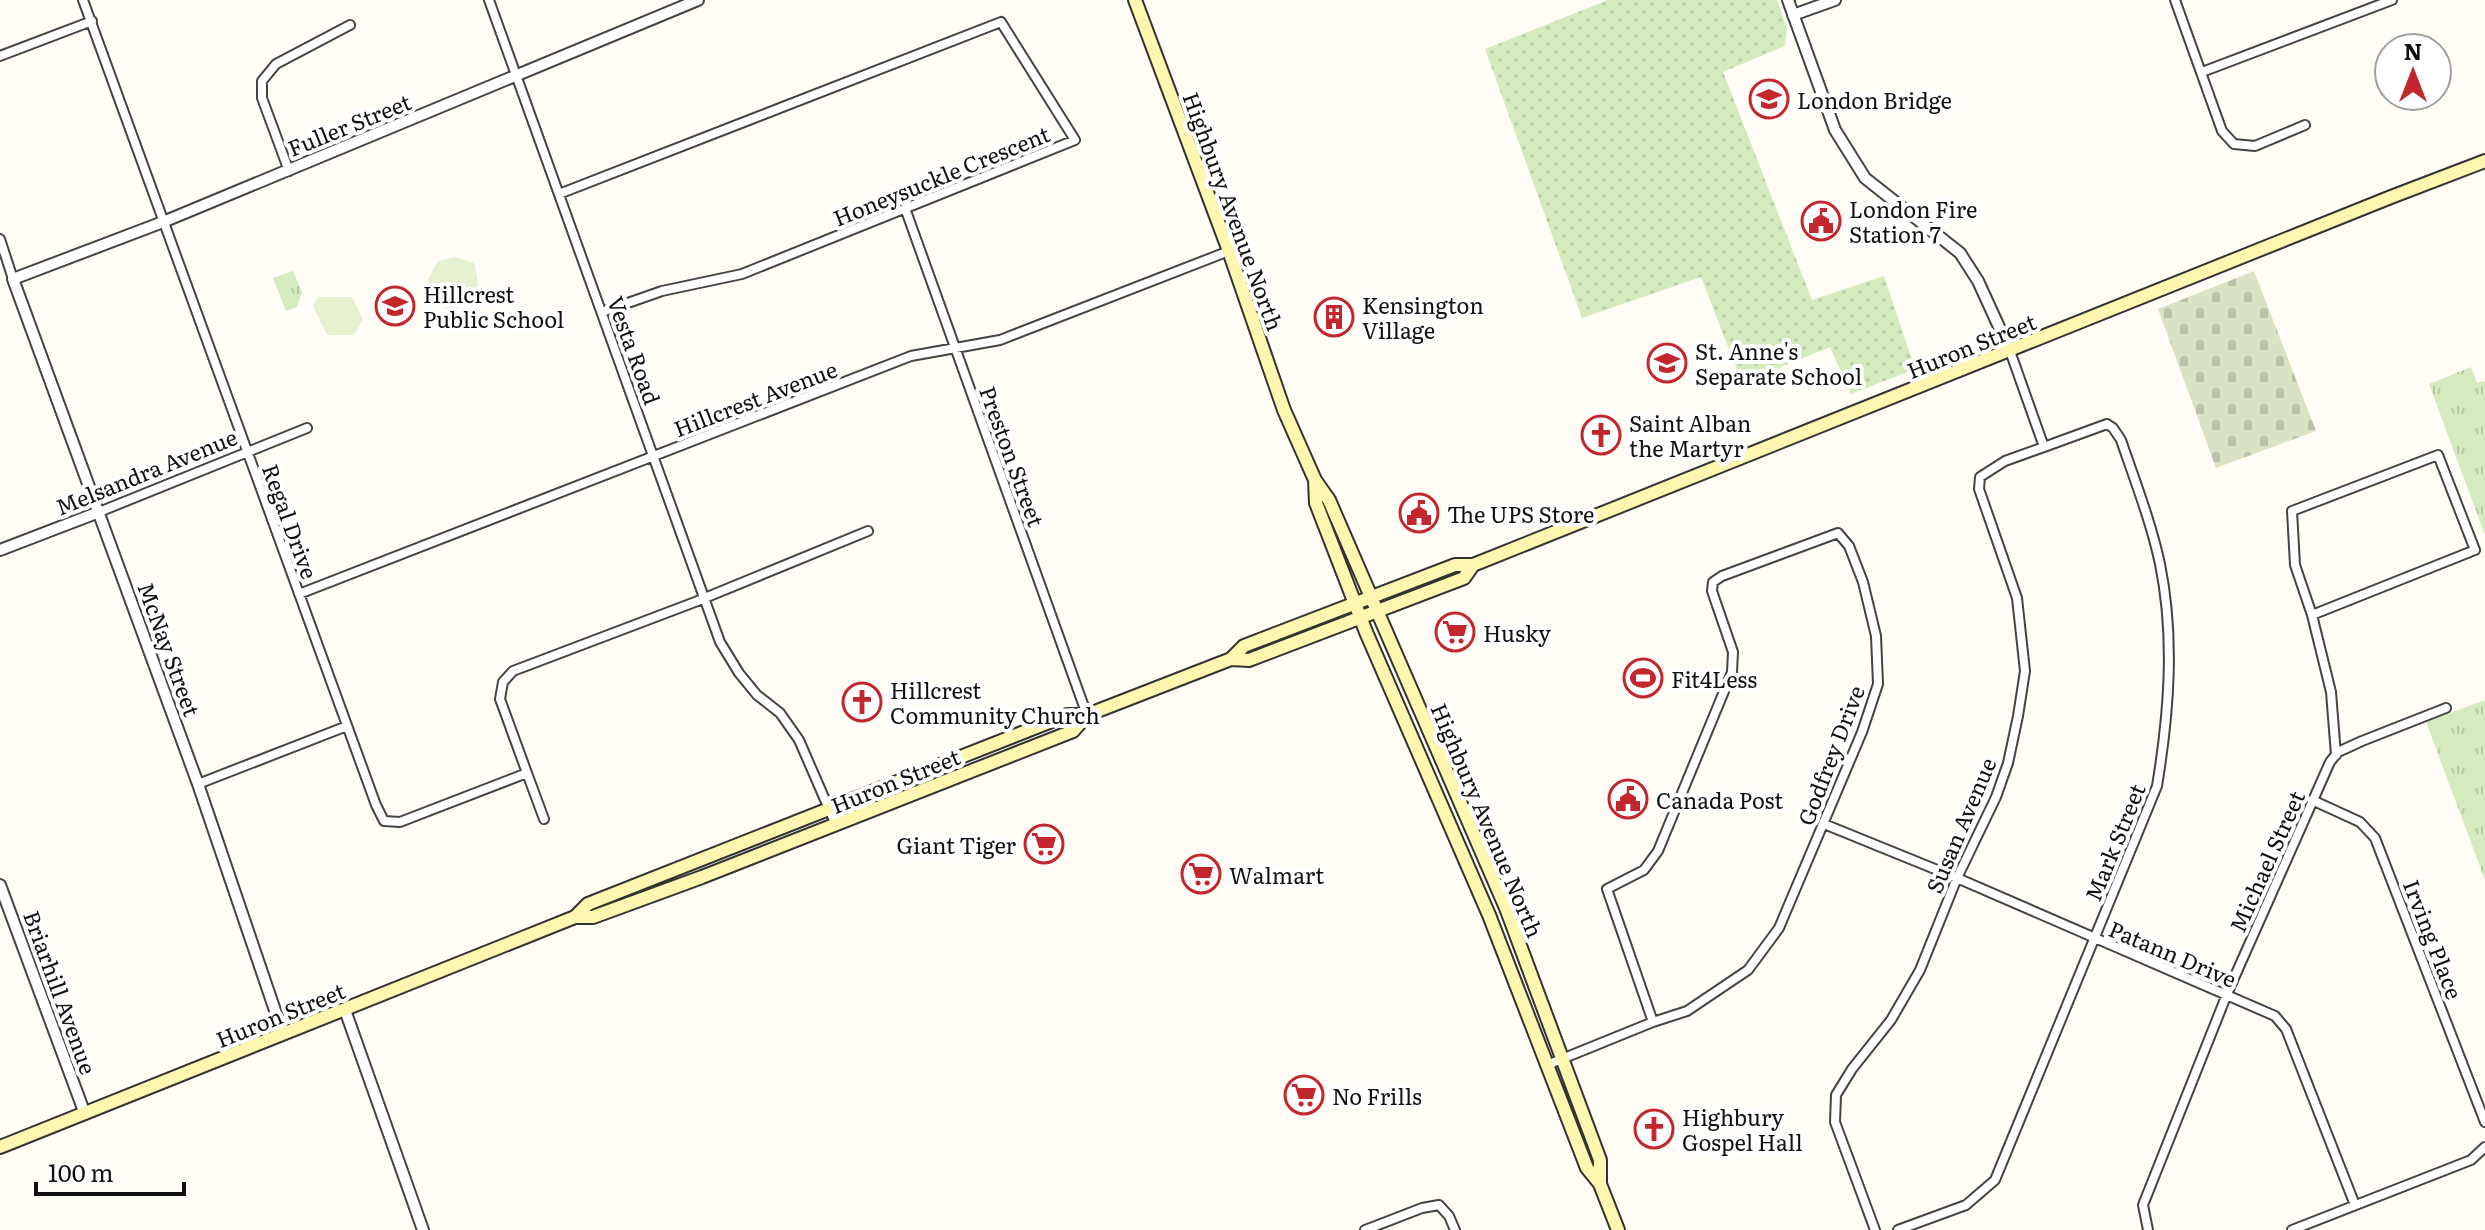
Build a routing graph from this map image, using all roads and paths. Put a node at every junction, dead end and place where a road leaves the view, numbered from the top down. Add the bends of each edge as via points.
1 (83, 0) edge
2 (489, 0) edge
3 (698, 0) edge
4 (1135, 0) edge
5 (1788, 0) edge
6 (1835, 0) edge
7 (2175, 0) edge
8 (2392, 0) edge
9 (1793, 15) junction
10 (92, 21) junction
11 (350, 25) dead end
12 (0, 56) edge
13 (2202, 72) junction
14 (517, 77) junction
15 (2305, 125) dead end
16 (2485, 161) edge
17 (289, 171) junction
18 (559, 194) junction
19 (905, 208) junction
20 (163, 222) junction
21 (0, 239) edge
22 (1229, 251) junction
23 (13, 279) junction
24 (602, 312) junction
25 (955, 348) junction
26 (2010, 351) junction
27 (307, 428) dead end
28 (2044, 447) junction
29 (246, 452) junction
30 (654, 456) junction
31 (1315, 480) junction
32 (99, 512) junction
33 (868, 531) dead end
34 (0, 550) edge
35 (1473, 565) junction
36 (299, 594) junction
37 (706, 597) junction
38 (1370, 597) junction
39 (1355, 602) junction
40 (1378, 612) junction
41 (2312, 615) junction
42 (1361, 618) junction
43 (1231, 659) junction
44 (2446, 708) dead end
45 (1087, 715) junction
46 (347, 726) junction
47 (2336, 755) junction
48 (527, 773) junction
49 (198, 784) junction
50 (2312, 800) junction
51 (829, 809) junction
52 (544, 819) dead end
53 (1824, 824) junction
54 (836, 825) junction
55 (1957, 878) junction
56 (0, 885) edge
57 (575, 917) junction
58 (2094, 939) junction
59 (2227, 994) junction
60 (345, 1010) junction
61 (1653, 1022) junction
62 (283, 1034) junction
63 (1562, 1060) junction
64 (1547, 1065) junction
65 (85, 1114) junction
66 (2485, 1122) edge
67 (0, 1147) edge
68 (2485, 1147) edge
69 (1600, 1184) junction
70 (2355, 1205) junction
71 (423, 1230) edge
72 (1365, 1230) edge
73 (1455, 1230) edge
74 (1618, 1230) edge
75 (1875, 1230) edge
76 (1898, 1230) edge
77 (2148, 1230) edge
78 (2292, 1230) edge

1 - 10 street, Regal Drive
2 - 14 street, Vesta Road
3 - 14 street, Fuller Street
4 - 22 main road, Highbury Avenue North
5 - 9 street
6 - 9 street
7 - 13 street
8 - 13 street
9 - 26 street via 1835,130 1865,178 1960,253
10 - 12 street
10 - 20 street, Regal Drive
11 - 17 street via 276,64 262,81 262,98
13 - 15 street via 2222,131 2234,144 2255,146
14 - 17 street, Fuller Street
14 - 18 street, Vesta Road
16 - 26 main road, Huron Street
17 - 20 street, Fuller Street
18 - 19 street, Honeysuckle Crescent via 1001,22 1075,140
18 - 24 street, Vesta Road
19 - 24 street, Honeysuckle Crescent via 742,274 662,291
19 - 25 street, Preston Street
20 - 23 street, Fuller Street
20 - 29 street, Regal Drive
21 - 23 street
22 - 25 street, Hillcrest Avenue via 1000,340
22 - 31 main road, Highbury Avenue North via 1284,410
23 - 32 street, McNay Street
24 - 30 street, Vesta Road
25 - 30 street, Hillcrest Avenue via 911,356
25 - 45 street, Preston Street
26 - 28 street
26 - 35 main road, Huron Street
27 - 29 street, Melsandra Avenue
28 - 55 street, Susan Avenue via 1980,477 1979,489 2017,598 2025,671 2008,763
28 - 58 street, Mark Street via 2107,424 2113,428 2160,564 2168,627 2169,689 2157,786
29 - 32 street, Melsandra Avenue
29 - 36 street, Regal Drive
30 - 36 street, Hillcrest Avenue
30 - 37 street, Vesta Road
31 - 38 main road, Highbury Avenue North via 1329,500
31 - 39 main road, Highbury Avenue North via 1316,503
32 - 34 street, Melsandra Avenue
32 - 49 street, McNay Street
33 - 37 street
35 - 38 main road, Huron Street via 1455,565
35 - 40 main road, Huron Street via 1464,578
36 - 46 street, Regal Drive
37 - 48 street via 513,671 503,682 500,699
37 - 51 street, Vesta Road via 720,642 739,673 799,740
38 - 39 main road, Huron Street
38 - 40 main road, Highbury Avenue North
39 - 42 main road, Highbury Avenue North
39 - 43 main road, Huron Street via 1244,646
40 - 42 main road, Huron Street
40 - 63 main road, Highbury Avenue North via 1506,908
41 - 41 street via 2295,565 2292,511 2438,455 2475,550
41 - 47 street via 2331,692
42 - 43 main road, Huron Street via 1249,660
42 - 64 main road, Highbury Avenue North via 1489,915
43 - 45 main road, Huron Street
44 - 47 street
45 - 51 main road, Huron Street via 1067,715
45 - 54 main road, Huron Street via 1073,731
46 - 48 street, Regal Drive via 384,821 400,822
46 - 49 street
47 - 50 street, Michael Street
48 - 52 street
49 - 62 street, McNay Street
50 - 59 street, Michael Street
50 - 66 street, Irving Place via 2360,822 2375,838
51 - 54 street, Vesta Road
51 - 57 main road, Huron Street via 588,904
53 - 55 street, Patann Drive
53 - 61 street, Godfrey Drive via 1779,928 1748,970 1687,1011
53 - 61 street, Godfrey Drive via 1878,684 1876,636 1863,582 1838,533 1713,582 1733,652 1732,672 1658,851 1644,870 1607,889
54 - 57 main road, Huron Street via 593,917
55 - 58 street, Patann Drive
55 - 75 street, Susan Avenue via 1920,970 1836,1095 1835,1122
56 - 65 street, Briarhill Avenue
57 - 60 main road, Huron Street
58 - 59 street, Patann Drive
58 - 76 street, Mark Street via 1995,1180 1966,1205
59 - 70 street, Patann Drive via 2275,1016 2286,1029
59 - 77 street, Michael Street via 2143,1205
60 - 62 main road, Huron Street
60 - 71 street
61 - 63 street, Godfrey Drive
62 - 65 main road, Huron Street
63 - 64 street, Godfrey Drive
63 - 69 main road, Highbury Avenue North via 1600,1160
64 - 69 main road, Highbury Avenue North via 1587,1168
65 - 67 main road, Huron Street
68 - 70 street via 2471,1160
69 - 74 main road, Highbury Avenue North
70 - 78 street
72 - 73 street via 1439,1205

